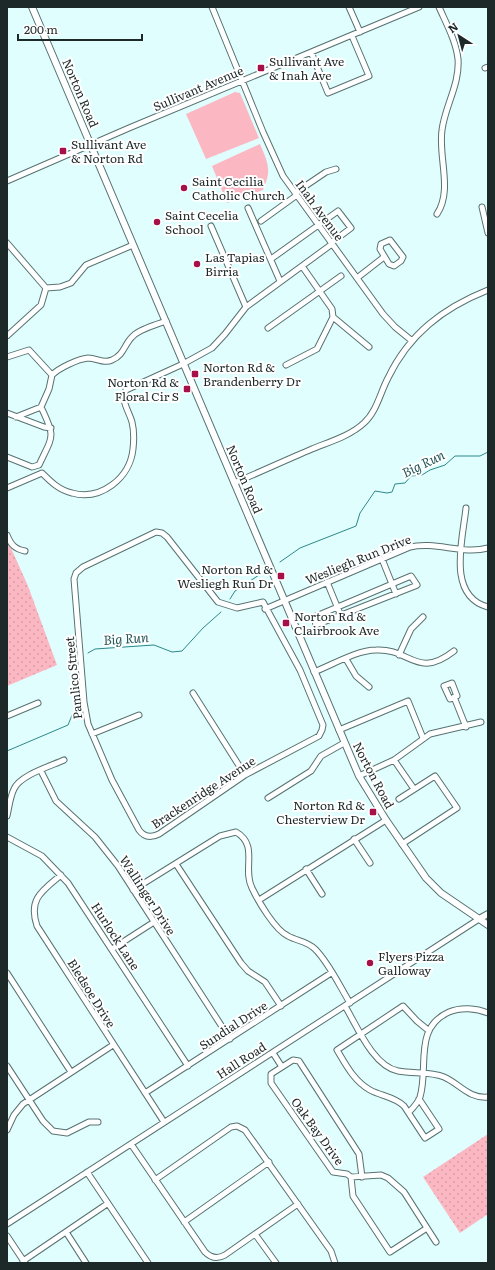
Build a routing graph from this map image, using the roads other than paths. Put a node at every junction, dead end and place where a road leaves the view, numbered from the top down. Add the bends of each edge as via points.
1 (32, 7) edge
2 (212, 7) edge
3 (348, 7) edge
4 (419, 7) edge
5 (439, 7) edge
6 (360, 32) junction
7 (352, 36) junction
8 (311, 52) junction
9 (242, 81) junction
10 (91, 144) junction
11 (336, 169) dead end
12 (7, 181) edge
13 (296, 194) junction
14 (482, 207) dead end
15 (248, 208) dead end
16 (437, 214) dead end
17 (261, 221) dead end
18 (318, 225) junction
19 (211, 226) dead end
20 (488, 233) edge
21 (7, 243) edge
22 (332, 243) junction
23 (133, 244) junction
24 (384, 257) junction
25 (271, 259) junction
26 (302, 266) junction
27 (340, 276) dead end
28 (357, 278) junction
29 (280, 281) junction
30 (46, 288) junction
31 (488, 290) edge
32 (320, 291) junction
33 (246, 307) junction
34 (333, 317) junction
35 (166, 321) junction
36 (268, 328) dead end
37 (7, 336) edge
38 (411, 340) junction
39 (369, 347) dead end
40 (7, 357) edge
41 (183, 364) junction
42 (286, 365) dead end
43 (52, 376) junction
44 (41, 407) junction
45 (7, 413) edge
46 (16, 417) junction
47 (51, 428) junction
48 (7, 457) edge
49 (234, 483) junction
50 (7, 488) edge
51 (466, 508) dead end
52 (7, 535) edge
53 (488, 548) edge
54 (461, 550) junction
55 (25, 551) dead end
56 (382, 559) junction
57 (327, 582) junction
58 (393, 584) junction
59 (396, 594) junction
60 (284, 600) junction
61 (337, 607) junction
62 (488, 607) edge
63 (265, 609) junction
64 (341, 616) junction
65 (423, 617) dead end
66 (454, 651) dead end
67 (399, 655) junction
68 (346, 659) junction
69 (314, 672) junction
70 (369, 687) dead end
71 (193, 693) dead end
72 (454, 697) dead end
73 (38, 703) dead end
74 (139, 715) dead end
75 (7, 716) edge
76 (481, 722) dead end
77 (466, 727) junction
78 (339, 730) junction
79 (92, 734) junction
80 (423, 738) junction
81 (344, 743) junction
82 (64, 760) dead end
83 (394, 760) junction
84 (42, 771) junction
85 (245, 775) junction
86 (359, 776) junction
87 (414, 789) junction
88 (268, 798) dead end
89 (399, 799) dead end
90 (7, 816) edge
91 (386, 820) junction
92 (137, 827) joint
93 (7, 837) edge
94 (354, 839) junction
95 (402, 844) junction
96 (370, 863) dead end
97 (176, 864) junction
98 (306, 869) junction
99 (61, 875) junction
100 (133, 890) junction
101 (322, 894) dead end
102 (259, 900) junction
103 (488, 914) edge
104 (479, 920) junction
105 (154, 922) junction
106 (488, 925) edge
107 (112, 949) junction
108 (7, 973) edge
109 (331, 973) junction
110 (348, 1004) junction
111 (281, 1006) junction
112 (488, 1013) edge
113 (428, 1030) junction
114 (362, 1034) junction
115 (230, 1039) junction
116 (113, 1044) junction
117 (273, 1053) junction
118 (7, 1066) edge
119 (188, 1066) junction
120 (282, 1067) junction
121 (72, 1072) junction
122 (423, 1073) junction
123 (145, 1093) junction
124 (488, 1097) edge
125 (419, 1099) junction
126 (29, 1100) junction
127 (409, 1112) junction
128 (98, 1122) dead end
129 (164, 1122) junction
130 (7, 1130) edge
131 (131, 1144) junction
132 (269, 1162) junction
133 (87, 1172) junction
134 (351, 1177) junction
135 (362, 1177) junction
136 (155, 1180) junction
137 (107, 1204) junction
138 (298, 1204) junction
139 (184, 1222) junction
140 (7, 1224) edge
141 (427, 1228) junction
142 (66, 1232) junction
143 (255, 1234) junction
144 (7, 1236) edge
145 (436, 1242) dead end
146 (24, 1262) edge
147 (86, 1263) edge
148 (148, 1263) edge
149 (276, 1263) edge
150 (335, 1263) edge

1 - 10 main road, Norton Road
2 - 9 street, Inah Avenue
3 - 6 street
4 - 6 street, Sullivant Avenue
5 - 16 street via 458,60 456,83 442,130 444,180 442,203
6 - 7 street, Sullivant Avenue
7 - 8 street, Sullivant Avenue
7 - 8 street via 369,76 328,93
8 - 9 street, Sullivant Avenue
9 - 10 street, Sullivant Avenue
9 - 13 street, Inah Avenue via 276,162
10 - 12 street, Sullivant Avenue
10 - 23 main road, Norton Road
11 - 13 street via 326,172
13 - 17 street
13 - 18 street, Inah Avenue
14 - 20 street
15 - 25 street
18 - 22 street, Inah Avenue
18 - 22 street via 338,211 351,228
18 - 25 street
19 - 33 street
21 - 30 street
22 - 26 street
22 - 28 street, Inah Avenue
23 - 30 street via 86,265 71,283
23 - 35 main road, Norton Road
24 - 24 street via 380,252 380,246 390,240 403,257 392,266
24 - 28 street
25 - 29 street
26 - 29 street
26 - 32 street
27 - 32 street
28 - 38 street, Inah Avenue via 383,314
29 - 33 street
30 - 37 street via 40,305
31 - 38 street via 440,314
32 - 34 street via 332,309
32 - 36 street
33 - 41 street via 216,344
34 - 39 street
34 - 42 street via 317,349
35 - 41 main road, Norton Road
35 - 43 street via 136,333 121,355 112,361 84,359
38 - 49 street via 395,363 375,406 363,424 345,435
40 - 43 street via 29,350
41 - 49 main road, Norton Road
41 - 50 street via 126,390 124,399 132,424 133,450 128,467 114,484 94,494 75,494 58,488 42,473
43 - 44 street
44 - 46 street
44 - 47 street
45 - 46 street
46 - 47 street
47 - 48 street via 52,437 37,467
49 - 60 main road, Norton Road
51 - 54 street
52 - 55 street via 16,549
53 - 54 street, Wesliegh Run Drive
54 - 56 street, Wesliegh Run Drive via 436,545 416,546
54 - 62 street via 460,570 464,588 478,603
56 - 57 street, Wesliegh Run Drive
56 - 58 street
57 - 60 street, Wesliegh Run Drive
57 - 61 street
58 - 59 street
58 - 59 street via 411,576 416,585
58 - 61 street
59 - 64 street
60 - 63 street, Wesliegh Run Drive
60 - 69 main road, Norton Road
61 - 64 street
61 - 64 street via 314,617 314,620 318,626
63 - 79 street, Pamlico Street via 263,602 238,608 218,602 167,537 158,532 83,567 74,579 84,702
63 - 85 street, Brackenridge Avenue via 303,676 322,721 322,730 313,740
65 - 67 street via 411,629
66 - 67 street via 442,660 428,664 417,663
67 - 68 street via 375,650
68 - 69 street
68 - 70 street via 356,676
69 - 78 main road, Norton Road
71 - 85 street
72 - 77 street
73 - 75 street
74 - 79 street
76 - 77 street
77 - 80 street via 439,731
78 - 80 street via 408,701
78 - 81 main road, Norton Road
79 - 92 street, Pamlico Street via 112,780
80 - 83 street
81 - 86 main road, Norton Road
81 - 88 street via 320,756 311,771
82 - 84 street
83 - 86 street
83 - 87 street
84 - 90 street via 26,777 17,784
84 - 100 street, Wallinger Drive via 56,801 96,837
85 - 92 street, Brackenridge Avenue via 156,836 144,835
86 - 91 main road, Norton Road
87 - 89 street
87 - 95 street via 435,776 456,808
91 - 94 street
91 - 95 main road, Norton Road
93 - 99 street, Hurlock Lane via 42,856
94 - 96 street
94 - 98 street
95 - 104 main road, Norton Road via 435,888
97 - 100 street
97 - 102 street via 220,836 236,832 249,849 249,882
97 - 111 street via 241,963 265,982
98 - 101 street
98 - 102 street
99 - 107 street, Hurlock Lane
99 - 116 street, Bledsoe Drive via 38,896 34,904 37,926
100 - 105 street, Wallinger Drive
102 - 109 street via 281,932 310,945 320,954
103 - 104 main road, Hall Road
104 - 106 main road, Norton Road
104 - 110 street, Hall Road
105 - 107 street
105 - 115 street, Wallinger Drive
107 - 119 street, Hurlock Lane
108 - 121 street
109 - 110 street
109 - 111 street, Sundial Drive
110 - 114 street
110 - 117 street, Hall Road
111 - 115 street, Sundial Drive
112 - 113 street via 470,1009 453,1010 439,1017
113 - 114 street via 403,1006
113 - 122 street via 425,1037
114 - 122 street via 374,1055 387,1067 397,1071
114 - 127 street via 337,1050 356,1080 371,1091 400,1102
115 - 119 street, Sundial Drive
116 - 121 street
116 - 123 street, Bledsoe Drive
117 - 120 street
117 - 129 street, Hall Road
118 - 126 street
119 - 123 street, Sundial Drive
120 - 134 street, Oak Bay Drive via 271,1074 271,1083 333,1172
120 - 135 street via 294,1060 302,1065 359,1154
121 - 126 street
122 - 124 street via 447,1079 472,1095
122 - 125 street
123 - 129 street, Bledsoe Drive
125 - 127 street
125 - 127 street via 439,1129 425,1138
126 - 128 street via 45,1124 58,1133 67,1134 90,1122
126 - 130 street via 14,1116
129 - 131 street, Hall Road
131 - 133 street, Hall Road
131 - 136 street
132 - 136 street via 245,1130 237,1126 228,1129
132 - 138 street
132 - 139 street
133 - 137 street
133 - 140 street, Hall Road
134 - 135 street, Oak Bay Drive
134 - 141 street via 353,1196 390,1252
135 - 141 street, Oak Bay Drive via 381,1175 388,1178 404,1192
136 - 139 street
137 - 142 street
137 - 148 street
138 - 143 street
138 - 150 street via 330,1251
139 - 143 street via 208,1254 214,1258 225,1255
141 - 145 street, Oak Bay Drive
142 - 146 street
142 - 147 street
143 - 149 street
144 - 146 street

